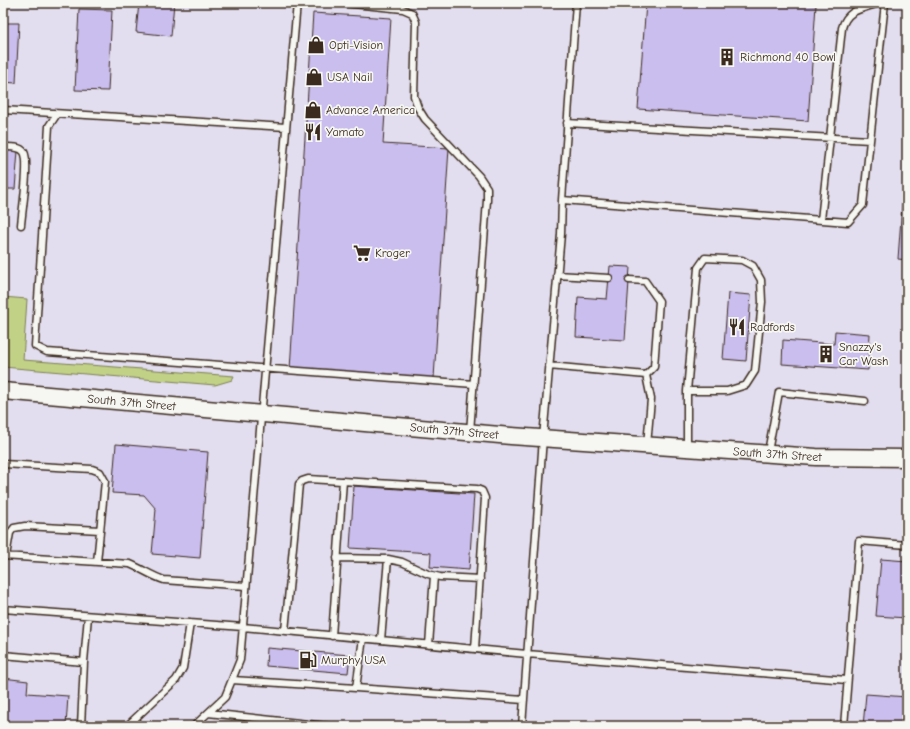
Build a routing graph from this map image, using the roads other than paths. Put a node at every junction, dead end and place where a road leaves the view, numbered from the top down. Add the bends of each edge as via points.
1 (297, 3) edge
2 (343, 3) edge
3 (576, 3) edge
4 (879, 3) edge
5 (885, 3) edge
6 (3, 110) edge
7 (57, 114) junction
8 (567, 122) junction
9 (286, 127) junction
10 (829, 137) junction
11 (870, 140) junction
12 (3, 147) edge
13 (562, 200) junction
14 (821, 220) junction
15 (21, 225) dead end
16 (557, 275) junction
17 (609, 278) dead end
18 (629, 280) dead end
19 (549, 366) junction
20 (264, 369) junction
21 (646, 375) junction
22 (474, 384) junction
23 (3, 391) edge
24 (687, 391) junction
25 (865, 401) dead end
26 (260, 414) junction
27 (470, 432) junction
28 (543, 438) junction
29 (647, 445) junction
30 (687, 448) junction
31 (768, 454) junction
32 (907, 458) edge
33 (3, 464) edge
34 (343, 481) junction
35 (100, 530) junction
36 (907, 545) edge
37 (5, 556) edge
38 (338, 558) junction
39 (388, 559) junction
40 (97, 562) junction
41 (434, 576) junction
42 (480, 579) junction
43 (246, 586) junction
44 (3, 609) edge
45 (88, 616) junction
46 (190, 624) junction
47 (243, 627) junction
48 (285, 631) junction
49 (332, 636) junction
50 (363, 638) junction
51 (381, 640) junction
52 (429, 645) junction
53 (475, 649) junction
54 (527, 654) junction
55 (3, 655) edge
56 (84, 662) junction
57 (232, 680) junction
58 (847, 680) junction
59 (356, 688) junction
60 (524, 700) junction
61 (208, 713) junction
62 (81, 726) edge
63 (127, 726) edge
64 (194, 726) edge
65 (327, 726) edge
66 (522, 726) edge
67 (844, 726) edge

1 - 9 lane
2 - 22 lane via 403,9 412,13 416,22 414,96 418,108 425,119 479,176 486,188
3 - 8 lane
4 - 10 lane via 851,12 844,19
5 - 11 lane
6 - 7 lane
7 - 9 lane
7 - 20 lane via 49,126 35,346 47,352
8 - 10 lane
8 - 13 lane
9 - 20 lane
10 - 11 lane
10 - 14 lane
11 - 14 lane via 863,205 848,222
12 - 15 lane via 20,149 26,159
13 - 14 lane
13 - 16 lane
16 - 17 lane
16 - 19 lane
18 - 21 lane via 644,281 659,301 654,367
19 - 21 lane
19 - 28 lane
20 - 22 lane
20 - 26 lane
21 - 29 lane via 651,400
22 - 27 lane
23 - 26 street, South 37th Street
24 - 24 lane via 698,268 705,258 742,260 753,266 761,280 762,302 755,371 746,385 727,391
24 - 30 lane
25 - 31 lane via 779,392
26 - 27 street, South 37th Street
26 - 43 lane
27 - 28 street, South 37th Street
28 - 29 street, South 37th Street
28 - 54 lane
29 - 30 street, South 37th Street
30 - 31 street, South 37th Street
31 - 32 street, South 37th Street
33 - 35 lane via 92,469 100,472 105,481
34 - 38 lane
34 - 42 lane via 482,491 485,498
34 - 48 lane via 308,479 299,484
35 - 37 lane via 25,526 14,528 10,533
35 - 40 lane
36 - 58 lane via 859,542
37 - 40 lane
38 - 39 lane
38 - 49 lane
39 - 41 lane via 402,562
39 - 51 lane
40 - 43 lane via 130,564 164,580
41 - 42 lane
41 - 52 lane
42 - 53 lane
43 - 47 lane
44 - 45 lane
45 - 46 lane
45 - 56 lane
46 - 47 lane
46 - 63 lane via 183,668 176,680
47 - 48 lane
47 - 57 lane via 240,660
48 - 49 lane
49 - 50 lane
50 - 51 lane
50 - 59 lane
51 - 52 lane
52 - 53 lane
53 - 54 lane
54 - 58 lane
54 - 60 lane
55 - 56 lane
56 - 62 lane
57 - 59 lane
57 - 61 lane via 225,697
58 - 67 lane
59 - 60 lane
60 - 66 lane
61 - 64 lane
61 - 65 lane

